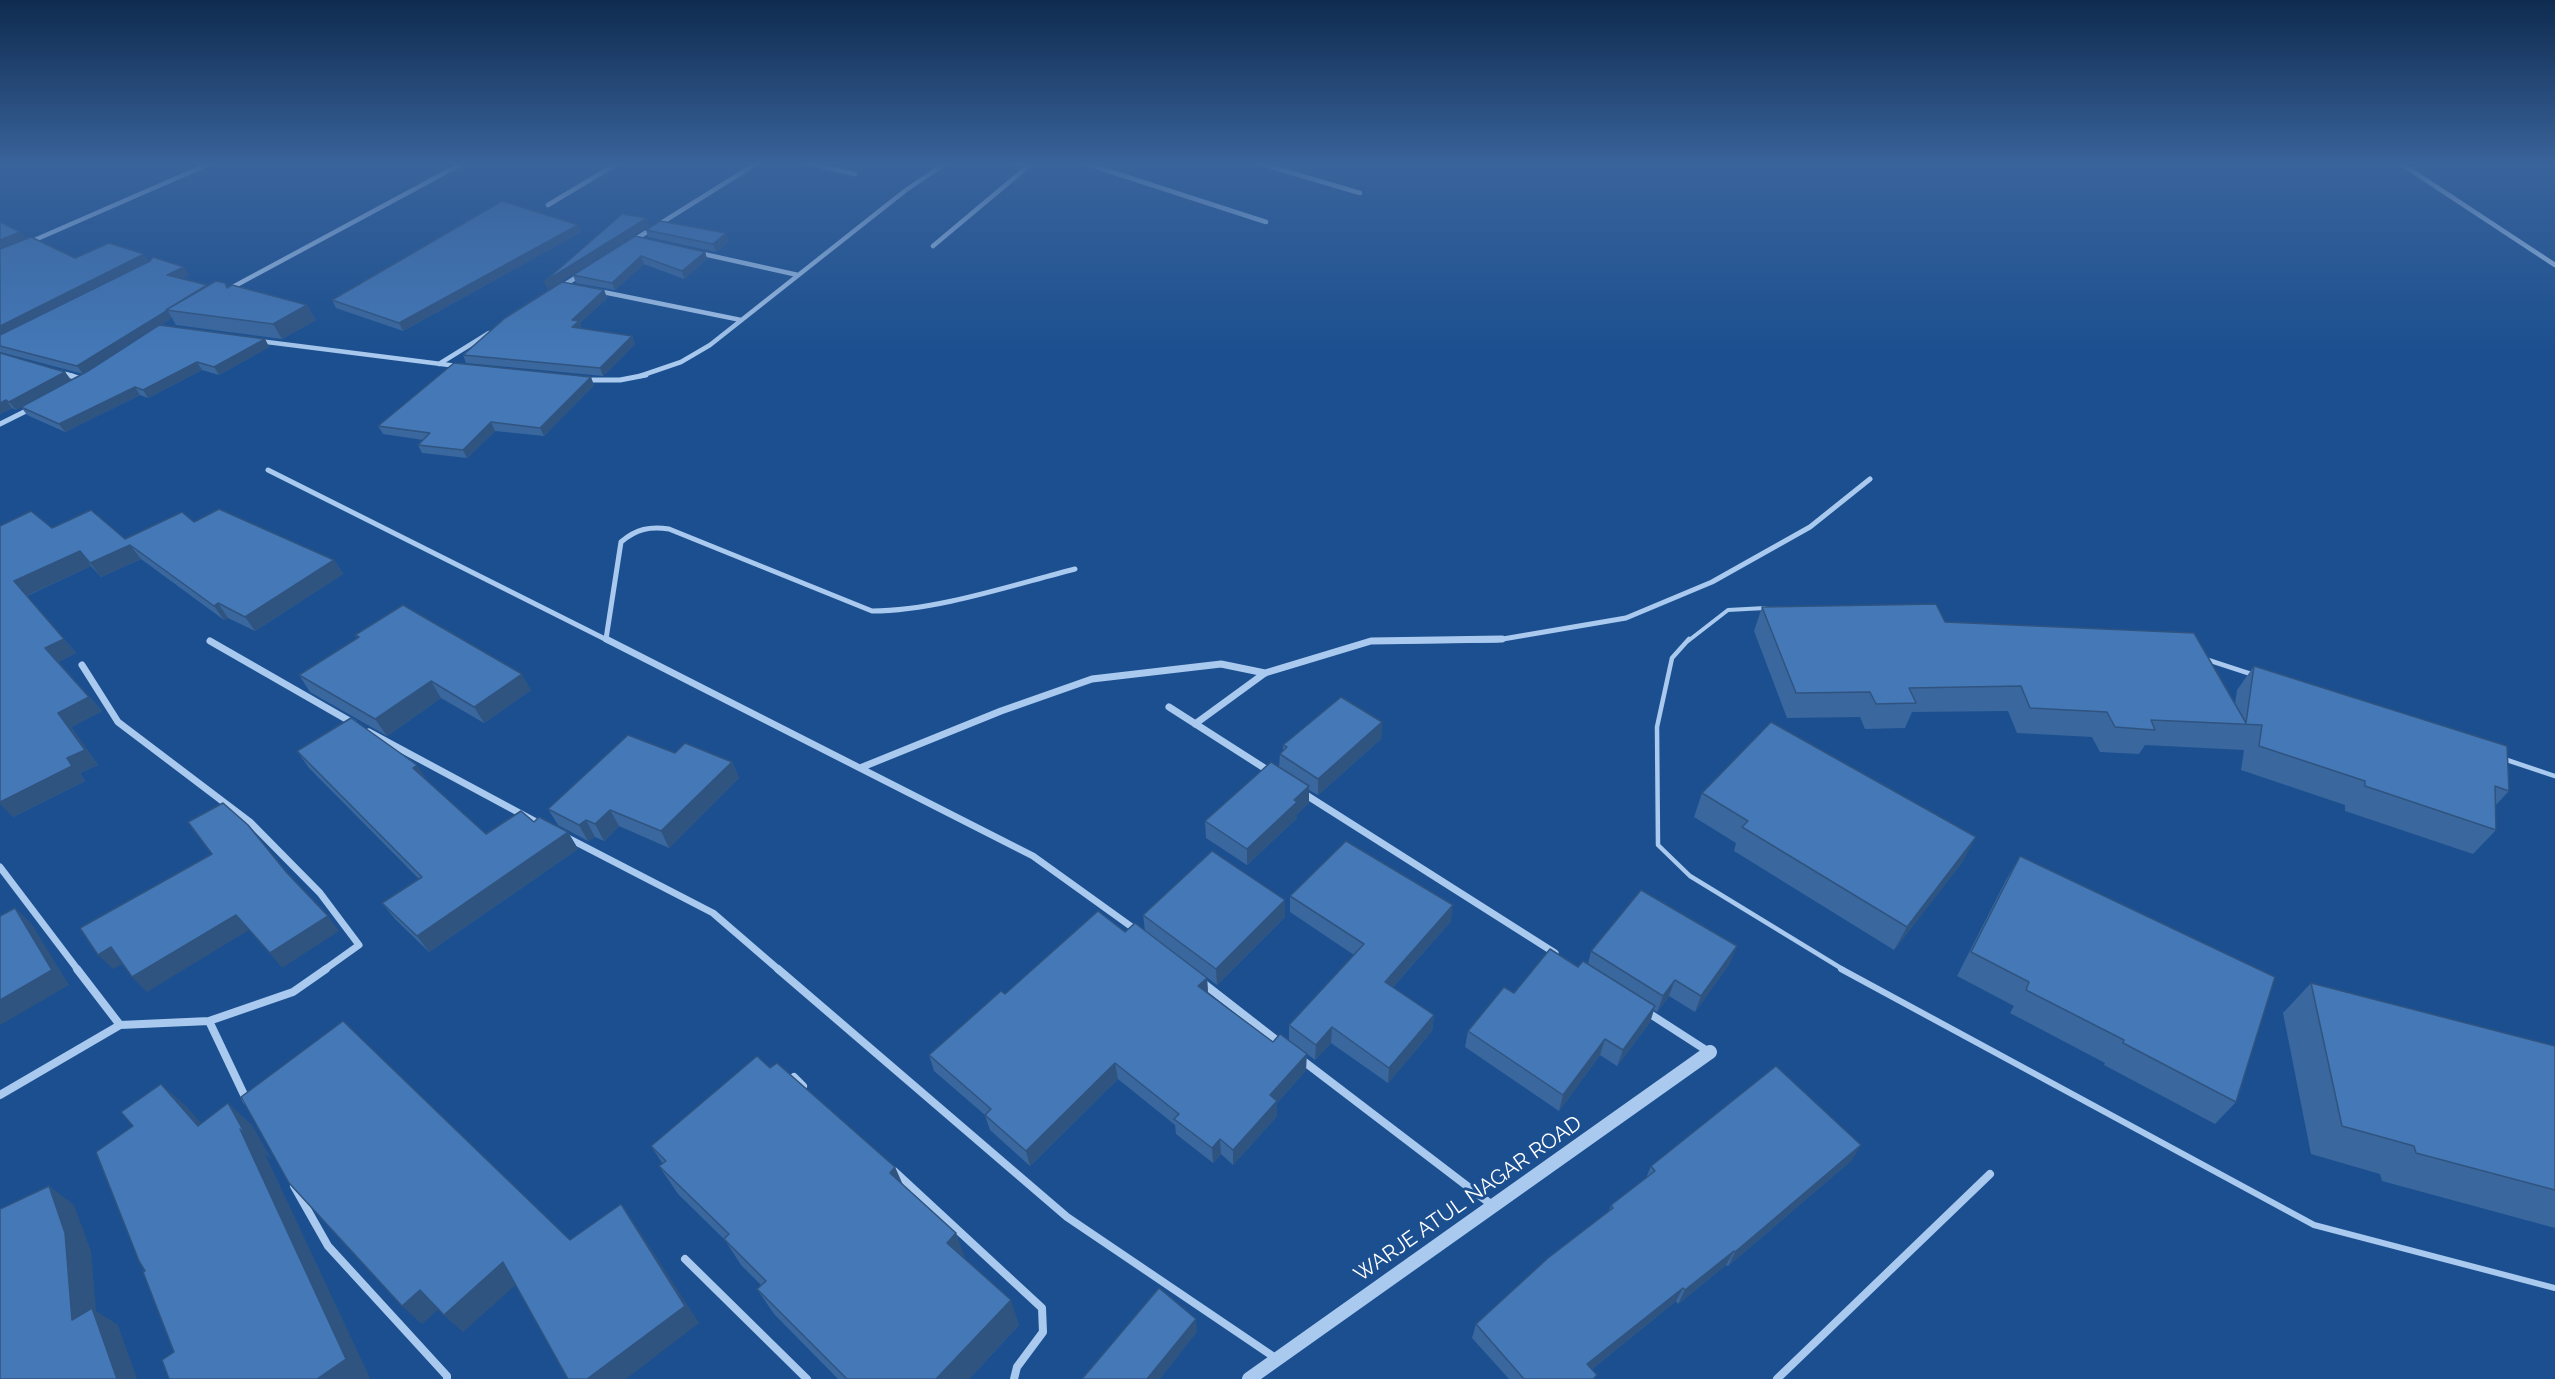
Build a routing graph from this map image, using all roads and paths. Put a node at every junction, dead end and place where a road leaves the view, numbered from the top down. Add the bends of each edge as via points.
1 (64, 227) edge
2 (344, 227) edge
3 (655, 227) edge
4 (859, 227) edge
5 (955, 227) edge
6 (2498, 227) edge
7 (636, 239) junction
8 (648, 242) edge
9 (627, 245) edge
10 (21, 246) edge
11 (933, 246) dead end
12 (694, 252) edge
13 (2555, 265) edge
14 (583, 273) edge
15 (798, 275) junction
16 (565, 285) junction
17 (577, 287) edge
18 (588, 289) edge
19 (555, 291) edge
20 (222, 293) edge
21 (741, 321) junction
22 (497, 328) edge
23 (255, 340) edge
24 (439, 365) junction
25 (462, 367) edge
26 (52, 370) edge
27 (94, 373) edge
28 (84, 379) junction
29 (580, 379) edge
30 (74, 384) edge
31 (36, 406) edge
32 (0, 424) edge
33 (268, 470) dead end
34 (1870, 479) dead end
35 (1076, 569) dead end
36 (1775, 608) edge
37 (606, 639) junction
38 (210, 642) dead end
39 (2202, 658) edge
40 (82, 665) dead end
41 (1265, 673) junction
42 (2259, 677) edge
43 (1169, 708) dead end
44 (1195, 724) junction
45 (2498, 757) edge
46 (860, 768) junction
47 (1276, 775) edge
48 (2555, 776) edge
49 (1296, 788) edge
50 (552, 830) edge
51 (562, 835) edge
52 (0, 867) edge
53 (1139, 932) edge
54 (1558, 956) edge
55 (1200, 981) edge
56 (1639, 1007) edge
57 (209, 1021) junction
58 (120, 1025) junction
59 (1290, 1051) edge
60 (1710, 1052) joint
61 (1299, 1058) edge
62 (794, 1077) edge
63 (811, 1093) edge
64 (0, 1095) edge
65 (250, 1109) edge
66 (888, 1165) edge
67 (1990, 1174) dead end
68 (291, 1181) edge
69 (1494, 1207) junction
70 (685, 1259) dead end
71 (2555, 1288) edge
72 (1277, 1359) junction
73 (447, 1379) edge
74 (807, 1379) edge
75 (1014, 1379) edge
76 (1250, 1379) edge
77 (1777, 1379) edge

1 - 10 street
2 - 20 street
3 - 7 street
4 - 15 street
5 - 11 street
6 - 13 street
7 - 8 street
7 - 9 street
12 - 15 street
14 - 16 street
15 - 21 street
16 - 17 street
16 - 19 street
18 - 21 street
21 - 29 street via 710,345 668,369 622,381
22 - 24 street
23 - 24 street
24 - 25 street
26 - 28 street
27 - 28 street
28 - 30 street
31 - 32 street
33 - 37 street
34 - 41 street via 1810,527 1713,582 1626,618 1497,640 1371,641
35 - 37 street via 926,606 872,611 669,529 650,525 630,532 621,542
36 - 71 lane via 1728,610 1692,636 1672,658 1657,727 1658,845 1690,876 1840,968 2314,1225
37 - 46 street
38 - 50 street
39 - 42 lane
40 - 57 street via 118,722 250,822 320,893 359,945 293,992
41 - 44 street
41 - 46 street via 1221,664 1092,679
43 - 44 street
44 - 47 street
45 - 48 lane
46 - 53 street via 1033,856
49 - 54 street
51 - 72 street via 713,913 1067,1217
52 - 58 street
55 - 59 street
56 - 60 street
57 - 58 street
57 - 65 street
58 - 64 street
60 - 69 street, WARJE ATUL NAGAR ROAD
61 - 69 street
62 - 63 street
66 - 75 street via 1042,1308 1043,1332 1017,1366
67 - 77 street
68 - 73 street via 328,1246
69 - 72 street, WARJE ATUL NAGAR ROAD
70 - 74 street
72 - 76 street, WARJE ATUL NAGAR ROAD

